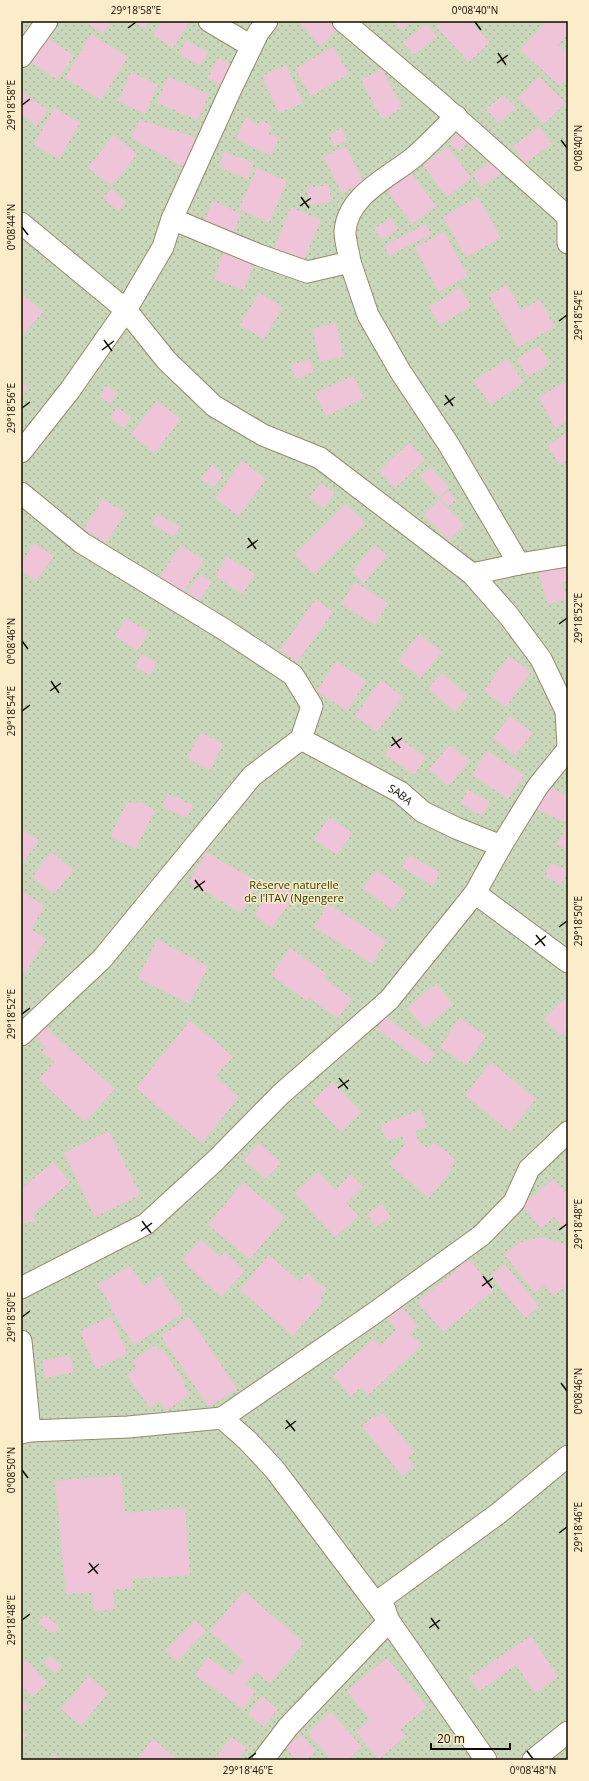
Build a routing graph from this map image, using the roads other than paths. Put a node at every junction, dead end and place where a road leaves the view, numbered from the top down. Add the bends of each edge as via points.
1 (47, 21) edge
2 (209, 21) edge
3 (267, 21) edge
4 (343, 21) edge
5 (252, 46) junction
6 (21, 57) edge
7 (456, 116) junction
8 (568, 217) edge
9 (172, 219) junction
10 (21, 223) edge
11 (568, 243) edge
12 (350, 262) junction
13 (126, 310) junction
14 (21, 452) edge
15 (21, 493) edge
16 (568, 556) edge
17 (519, 564) junction
18 (472, 574) junction
19 (301, 739) junction
20 (568, 748) edge
21 (501, 846) junction
22 (475, 893) junction
23 (568, 962) edge
24 (21, 1035) edge
25 (568, 1132) edge
26 (21, 1288) edge
27 (21, 1341) edge
28 (222, 1418) junction
29 (26, 1432) edge
30 (568, 1456) edge
31 (389, 1621) junction
32 (568, 1732) edge
33 (264, 1760) edge
34 (486, 1760) edge
35 (533, 1760) edge

1 - 6 street
2 - 5 street
3 - 5 street via 258,32
4 - 7 street
5 - 9 street
7 - 8 street
7 - 12 street via 412,158 365,193 350,214 345,232
8 - 11 street
9 - 12 street via 308,272
9 - 13 street via 163,247
10 - 13 street
12 - 17 street via 368,315
13 - 14 street via 70,390
13 - 18 street via 168,361 214,406 263,435 320,458
15 - 19 street via 82,543 225,630 293,675 312,706
16 - 17 street
17 - 18 street
18 - 20 street via 542,659 566,711
19 - 21 street, SABA via 400,792 423,812
19 - 24 street via 252,776 102,959
20 - 21 street via 538,786
21 - 22 street
22 - 23 street
22 - 26 street via 389,1000 281,1094 215,1161 146,1224
25 - 28 street via 529,1168 514,1202 482,1235
27 - 29 street
28 - 29 street
28 - 31 street via 276,1470
30 - 31 street via 499,1513 381,1599
31 - 33 street via 288,1728
31 - 34 street
32 - 35 street

